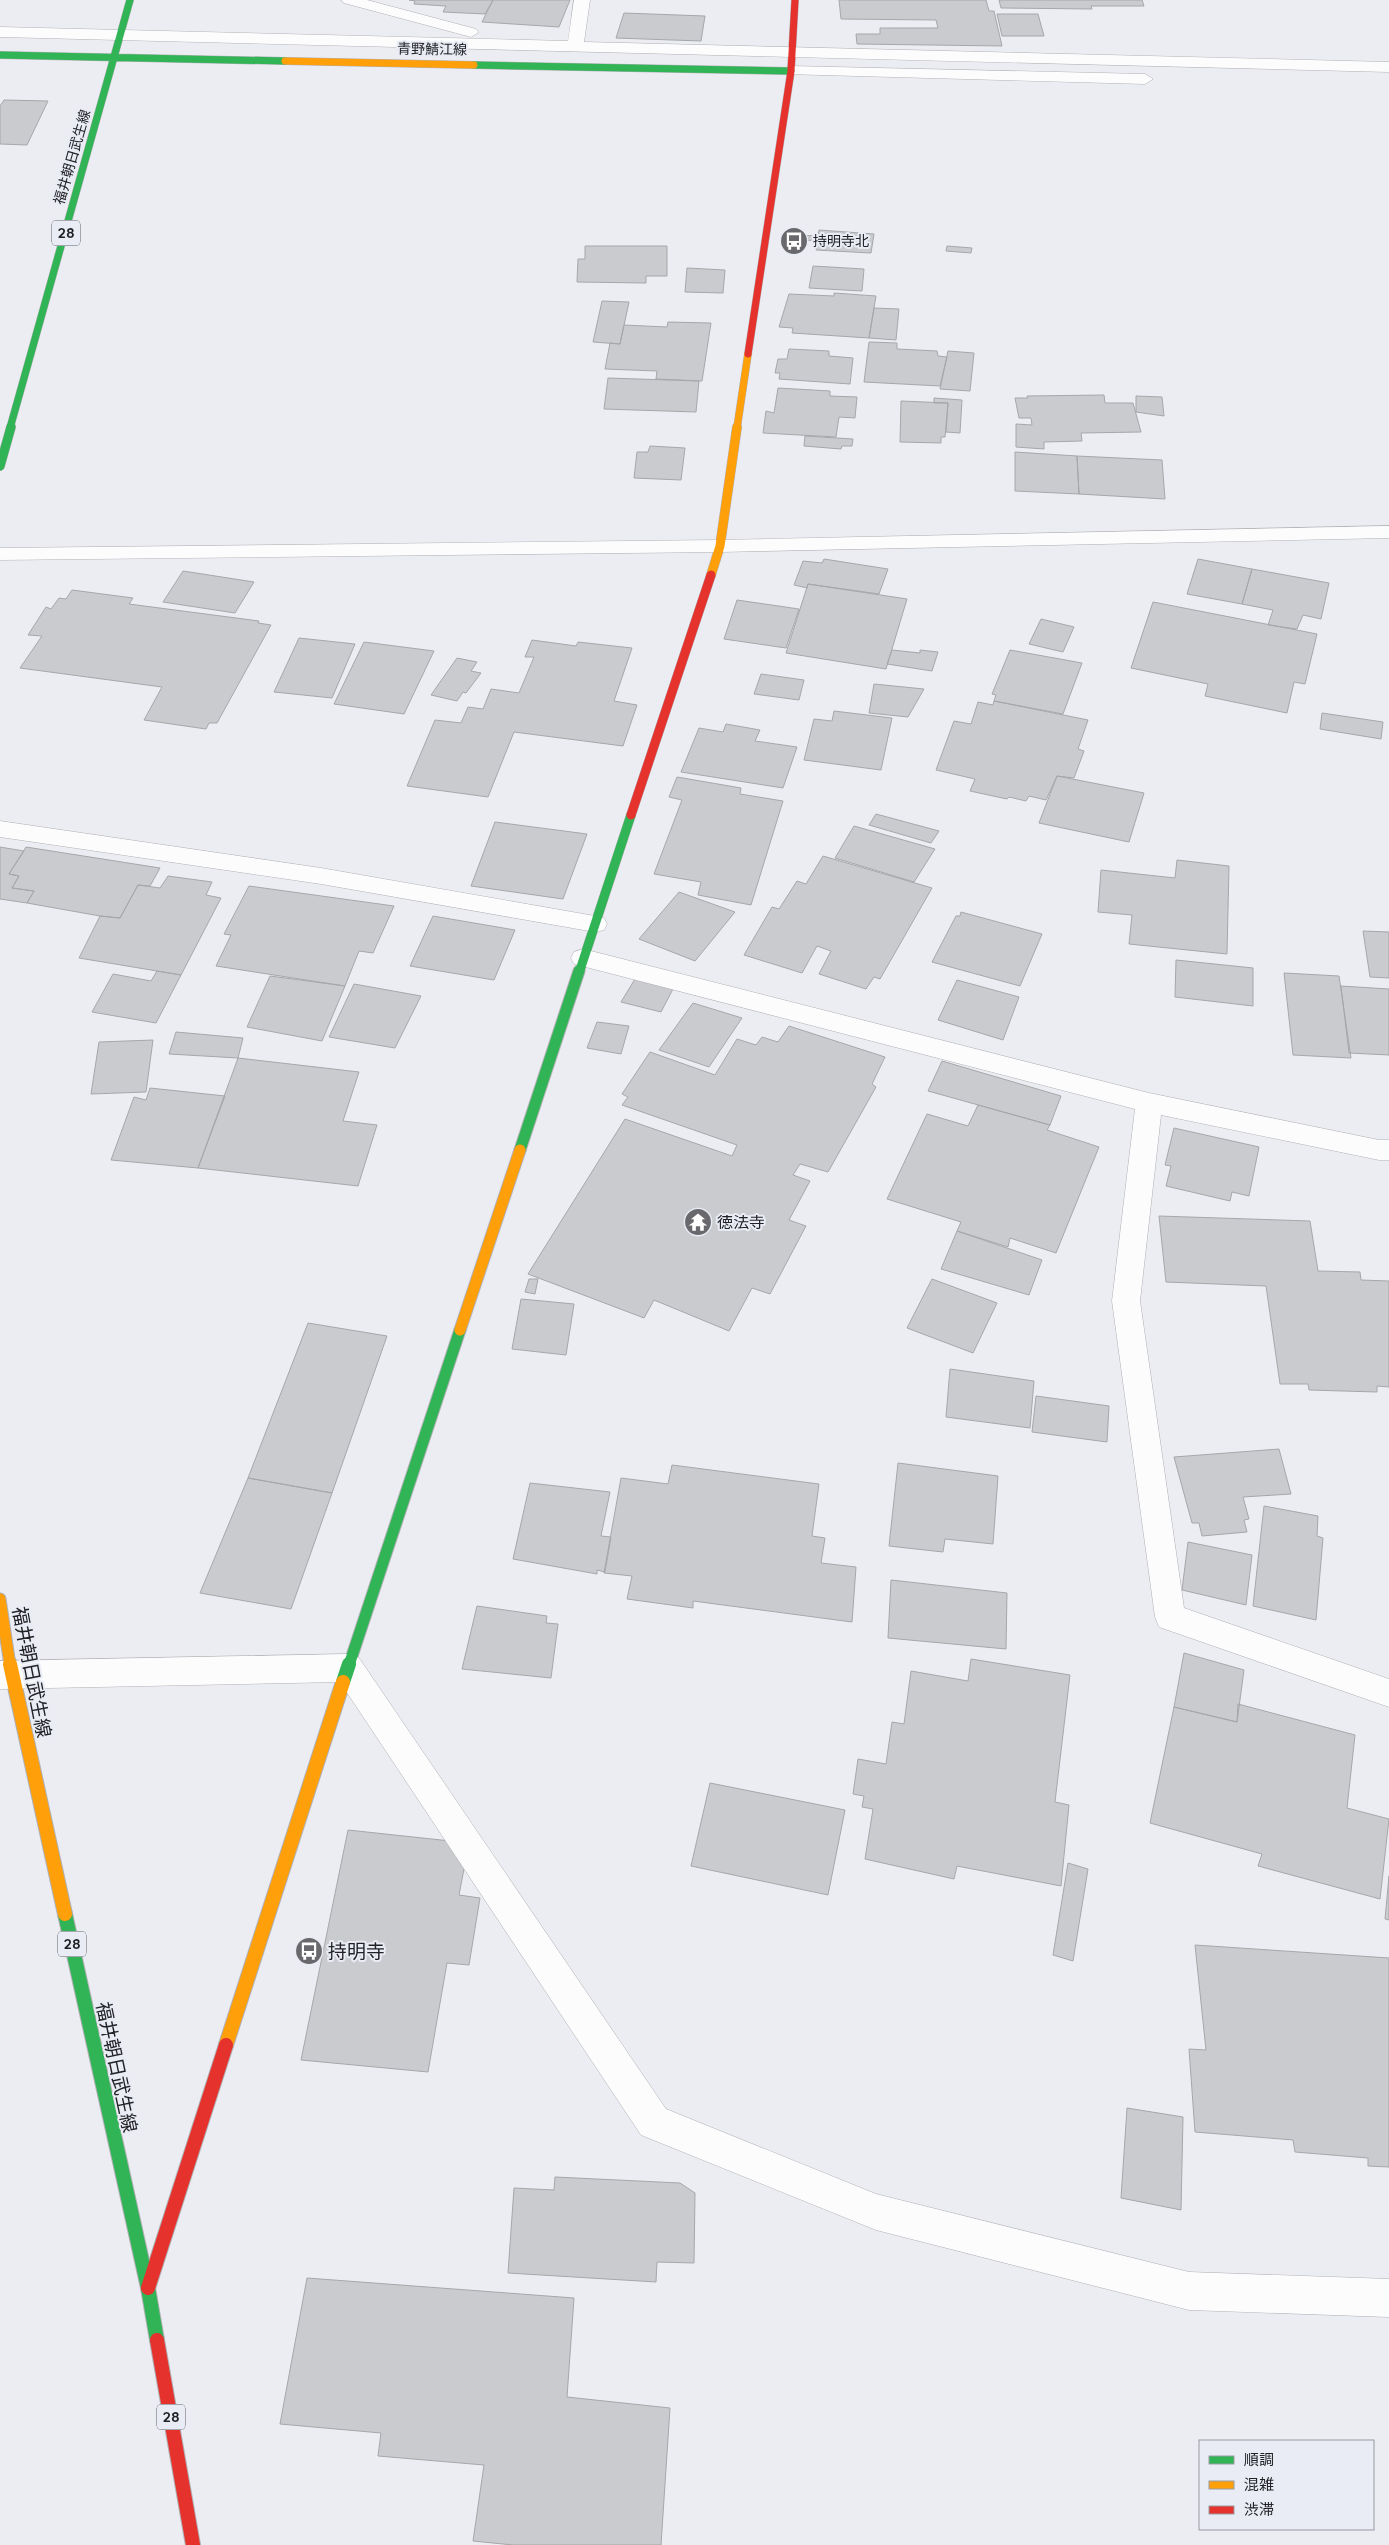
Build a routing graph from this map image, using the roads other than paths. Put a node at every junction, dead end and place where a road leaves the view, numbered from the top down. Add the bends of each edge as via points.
1 (130, 0) edge
2 (349, 0) edge
3 (582, 0) edge
4 (795, 0) edge
5 (0, 32) edge
6 (122, 35) junction
7 (575, 47) junction
8 (793, 51) junction
9 (0, 55) edge
10 (115, 59) junction
11 (1389, 67) edge
12 (791, 72) junction
13 (1160, 80) dead end
14 (0, 466) edge
15 (1389, 532) edge
16 (720, 546) junction
17 (0, 554) edge
18 (0, 829) edge
19 (594, 924) junction
20 (583, 958) junction
21 (1149, 1103) junction
22 (1389, 1150) edge
23 (0, 1599) edge
24 (348, 1668) junction
25 (6, 1675) edge
26 (1389, 1693) edge
27 (148, 2288) junction
28 (1389, 2298) edge
29 (193, 2545) edge

1 - 6 main road, 福井朝日武生線 / 28
2 - 7 street via 456,30
3 - 7 street
4 - 8 main road
5 - 6 street
6 - 7 street
6 - 10 main road, 福井朝日武生線 / 28
7 - 8 street
8 - 11 street
8 - 12 main road
9 - 10 main road, 青野鯖江線
10 - 12 main road, 青野鯖江線
10 - 14 main road, 福井朝日武生線 / 28
12 - 13 street
12 - 16 main road
15 - 16 street
16 - 17 street
16 - 19 main road
18 - 19 street via 321,876
19 - 20 main road
20 - 21 street
20 - 24 main road
21 - 22 street
21 - 26 street via 1126,1301 1170,1617
23 - 25 main road, 福井朝日武生線 / 28
24 - 25 street
24 - 27 main road
24 - 28 street via 654,2122 876,2212 1189,2292
25 - 27 main road, 福井朝日武生線 / 28
27 - 29 main road, 福井朝日武生線 / 28

